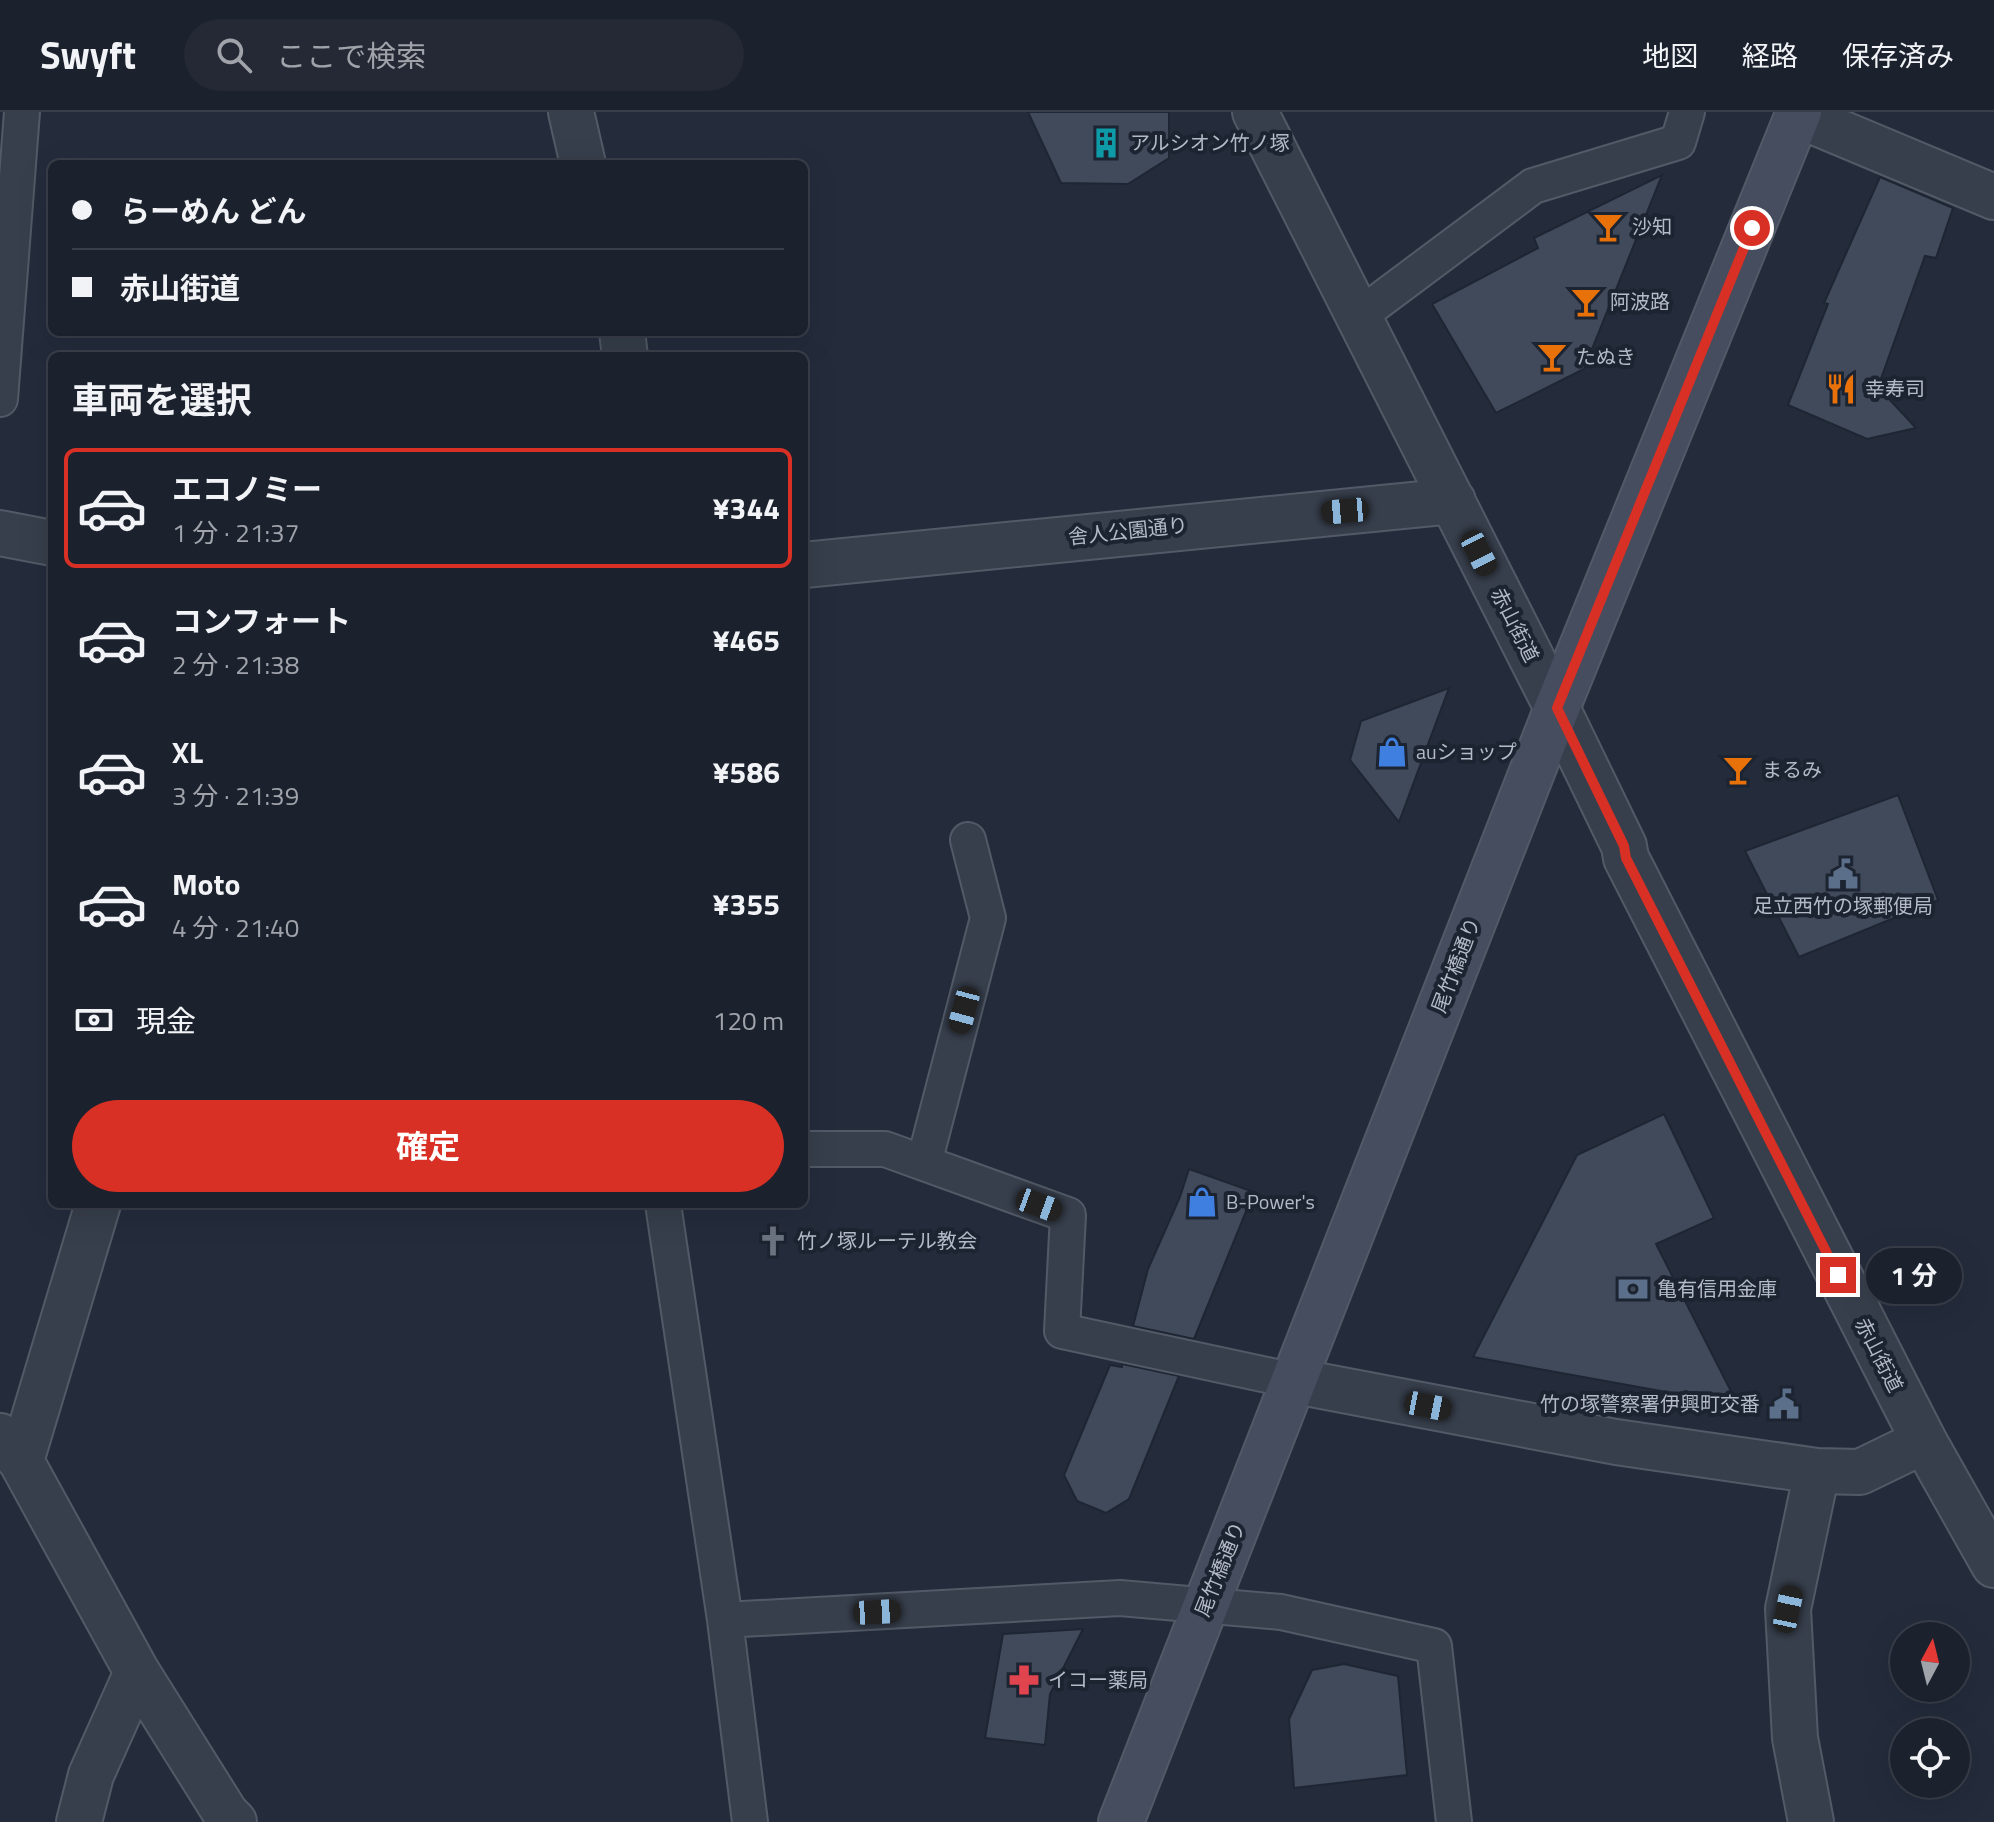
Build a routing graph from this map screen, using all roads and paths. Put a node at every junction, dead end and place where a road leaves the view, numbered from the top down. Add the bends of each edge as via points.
1 (22, 112) edge
2 (571, 112) edge
3 (1255, 112) edge
4 (1687, 112) edge
5 (1798, 113) edge
6 (582, 160) edge
7 (1994, 197) edge
8 (1359, 316) junction
9 (0, 399) edge
10 (1453, 501) junction
11 (0, 533) edge
12 (48, 542) edge
13 (808, 565) edge
14 (1557, 708) junction
15 (968, 840) dead end
16 (808, 1149) edge
17 (924, 1163) junction
18 (97, 1208) edge
19 (664, 1208) edge
20 (1295, 1381) junction
21 (1924, 1441) junction
22 (11, 1449) edge
23 (1817, 1471) junction
24 (1994, 1565) edge
25 (1205, 1605) junction
26 (725, 1620) junction
27 (137, 1672) junction
28 (79, 1822) edge
29 (234, 1822) edge
30 (750, 1822) edge
31 (1121, 1822) edge
32 (1454, 1822) edge
33 (1811, 1822) edge

1 - 9 lane
2 - 6 street
3 - 8 street, 赤山街道
4 - 8 lane via 1678,142 1533,186
5 - 7 street
5 - 14 main road, 尾竹橋通り
8 - 10 street, 赤山街道
10 - 13 street, 舎人公園通り
10 - 14 street, 赤山街道
11 - 12 street
14 - 20 main road, 尾竹橋通り
14 - 21 street, 赤山街道 via 1626,858
15 - 17 lane via 988,918
16 - 17 lane via 885,1149
17 - 20 lane via 1068,1215 1062,1331
18 - 22 street
19 - 26 lane
20 - 23 street via 1616,1442
20 - 25 main road, 尾竹橋通り
21 - 23 street via 1860,1472
21 - 24 street, 赤山街道
22 - 27 street
23 - 33 street via 1788,1609 1795,1738
25 - 26 lane via 1120,1598
25 - 31 main road, 尾竹橋通り
25 - 32 lane via 1281,1612 1434,1646
26 - 30 lane
27 - 28 street via 91,1775
27 - 29 street

